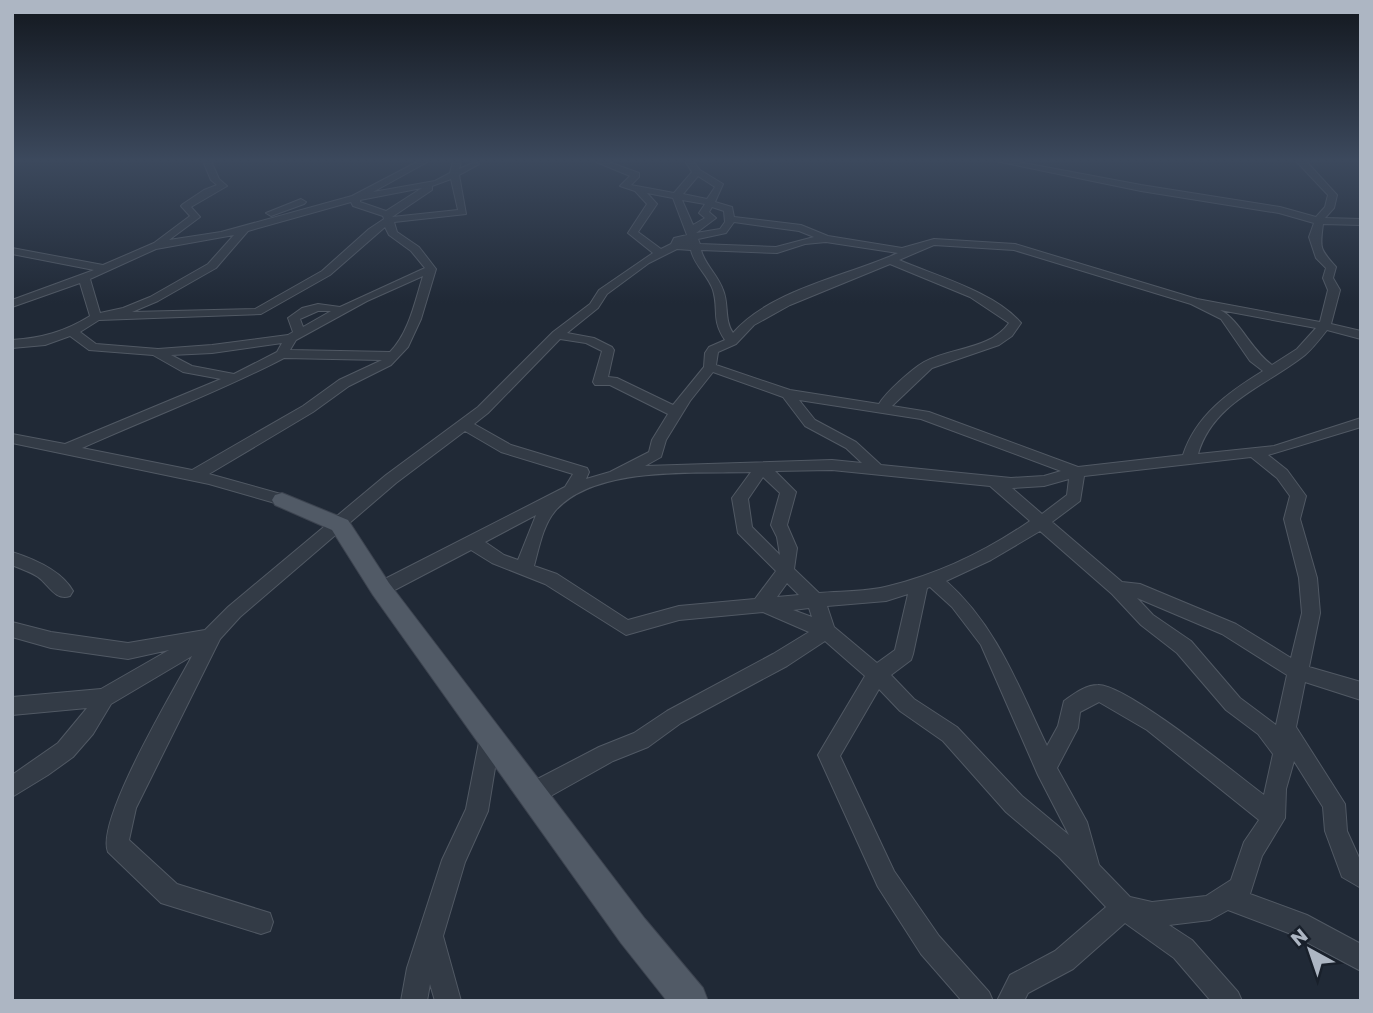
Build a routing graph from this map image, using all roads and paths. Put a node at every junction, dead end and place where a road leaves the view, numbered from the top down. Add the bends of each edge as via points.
1 (188, 208) edge
2 (283, 208) edge
3 (319, 208) edge
4 (367, 208) edge
5 (401, 208) edge
6 (462, 208) edge
7 (649, 208) edge
8 (677, 208) edge
9 (706, 208) edge
10 (727, 208) edge
11 (1275, 208) edge
12 (1329, 208) edge
13 (388, 217) junction
14 (730, 219) junction
15 (1318, 221) junction
16 (1361, 222) edge
17 (244, 230) junction
18 (693, 238) junction
19 (826, 239) junction
20 (153, 246) junction
21 (920, 246) junction
22 (12, 251) edge
23 (659, 252) junction
24 (889, 260) junction
25 (102, 268) junction
26 (431, 269) junction
27 (84, 278) junction
28 (1195, 302) junction
29 (12, 304) edge
30 (343, 312) junction
31 (96, 317) junction
32 (1324, 326) junction
33 (72, 332) junction
34 (557, 335) junction
35 (1361, 335) edge
36 (295, 336) junction
37 (732, 341) junction
38 (12, 344) edge
39 (156, 352) junction
40 (282, 354) junction
41 (392, 356) junction
42 (710, 367) junction
43 (1272, 370) junction
44 (236, 379) junction
45 (788, 394) junction
46 (884, 408) junction
47 (676, 412) junction
48 (1361, 422) edge
49 (465, 424) junction
50 (12, 438) edge
51 (69, 448) junction
52 (1254, 452) junction
53 (1189, 460) junction
54 (874, 467) junction
55 (762, 468) junction
56 (1077, 472) junction
57 (195, 475) junction
58 (615, 476) junction
59 (995, 482) junction
60 (576, 487) junction
61 (282, 500) joint
62 (340, 524) junction
63 (1040, 524) junction
64 (472, 542) junction
65 (12, 558) edge
66 (524, 569) junction
67 (787, 572) junction
68 (926, 582) junction
69 (381, 589) junction
70 (1118, 589) junction
71 (64, 591) dead end
72 (816, 601) junction
73 (761, 604) junction
74 (12, 629) edge
75 (826, 631) junction
76 (214, 634) junction
77 (1298, 672) junction
78 (877, 674) junction
79 (1361, 691) edge
80 (104, 698) junction
81 (12, 706) edge
82 (1285, 729) junction
83 (490, 737) junction
84 (1286, 755) junction
85 (1046, 768) junction
86 (12, 788) edge
87 (533, 794) junction
88 (1274, 818) junction
89 (1088, 870) junction
90 (1361, 876) edge
91 (1226, 897) junction
92 (1124, 908) junction
93 (261, 922) dead end
94 (430, 935) junction
95 (1361, 958) edge
96 (414, 1001) edge
97 (448, 1001) edge
98 (690, 1001) edge
99 (980, 1001) edge
100 (1010, 1001) edge
101 (1229, 1001) edge

1 - 20 street via 195,217
2 - 17 street
3 - 17 street
4 - 13 street
5 - 13 street
6 - 13 street via 463,212
7 - 23 street via 633,233
8 - 18 street
9 - 18 street via 704,213 711,218
10 - 14 street
11 - 15 street
12 - 15 street
13 - 26 street via 392,233 415,249
13 - 31 street via 326,273 257,312
14 - 18 street via 723,231
14 - 19 street via 801,228
15 - 16 street
15 - 32 street via 1315,247 1331,267 1328,278 1334,290 1331,314
17 - 20 street
17 - 31 street via 212,265 154,299
18 - 19 street via 777,250
18 - 23 street via 678,240
18 - 37 street via 703,268 718,290 722,326
19 - 21 street via 902,251
20 - 25 street
21 - 24 street
21 - 28 street via 934,242 1015,247
22 - 25 street
23 - 34 street via 603,292 594,306
24 - 37 street via 808,291 745,326
24 - 46 street via 964,290 1015,323 995,342 928,365
25 - 27 street
26 - 30 street
26 - 41 street via 415,319
27 - 29 street
27 - 31 street
28 - 32 street
28 - 43 street via 1225,317 1254,358
30 - 36 street
30 - 36 street via 320,305 306,310 294,318
31 - 33 street
32 - 35 street
32 - 43 street via 1301,352
33 - 38 street via 45,341
33 - 39 street via 93,347
34 - 47 street via 601,344 609,355 600,382 612,382
34 - 49 street
36 - 39 street via 192,352
36 - 40 street
37 - 42 street via 715,346 709,354
39 - 44 street via 188,369
40 - 41 street
40 - 44 street
41 - 57 street
42 - 45 street
42 - 47 street
43 - 53 street via 1220,406 1192,441
44 - 51 street
45 - 46 street
45 - 54 street via 810,423 851,446
46 - 56 street via 924,415
47 - 58 street via 656,454
48 - 52 street via 1275,450
49 - 60 street via 503,449 582,472
49 - 62 street via 391,478
50 - 51 street
51 - 57 street
52 - 53 street
52 - 77 street via 1282,474 1298,495 1293,519 1308,578 1311,613
53 - 56 street
54 - 55 street
54 - 59 street
55 - 58 street via 652,470
55 - 67 street via 788,492 779,525 789,552
55 - 67 street via 740,498 739,509 744,529
56 - 59 street via 1044,481
56 - 63 street via 1075,497
57 - 61 street
58 - 60 street
59 - 63 street
60 - 64 street
60 - 66 street via 548,509
61 - 62 main road
62 - 69 main road
62 - 76 street
63 - 68 street
63 - 70 street
64 - 66 street
64 - 69 street
65 - 71 street via 44,572
66 - 73 street via 551,579 626,628 679,612
67 - 72 street
67 - 73 street
68 - 72 street via 886,594
68 - 78 street via 904,654
68 - 85 street via 958,602 988,641
69 - 83 main road
70 - 77 street via 1133,589 1230,629
70 - 84 street via 1147,620 1184,647 1233,705 1265,727
72 - 73 street
72 - 75 street
73 - 75 street
74 - 76 street via 128,651
75 - 78 street
75 - 87 street via 640,740
76 - 80 street
76 - 93 street via 125,806 116,844 170,894
77 - 79 street
77 - 82 street
78 - 89 street via 907,705 950,734 1014,804
78 - 99 street via 829,755 886,878 930,945
80 - 81 street
80 - 86 street via 90,727 58,757
82 - 84 street
82 - 90 street via 1334,804 1336,831 1350,869
83 - 87 main road
83 - 94 street via 477,811 454,860
84 - 88 street via 1275,789
85 - 88 street via 1068,728 1071,707 1100,692 1149,718
85 - 89 street via 1079,830
87 - 98 main road
88 - 91 street via 1252,850 1240,888
89 - 92 street
91 - 92 street via 1210,908 1152,914
91 - 95 street via 1298,924
92 - 100 street via 1064,960 1019,984
92 - 101 street via 1183,949
94 - 96 street
94 - 97 street

